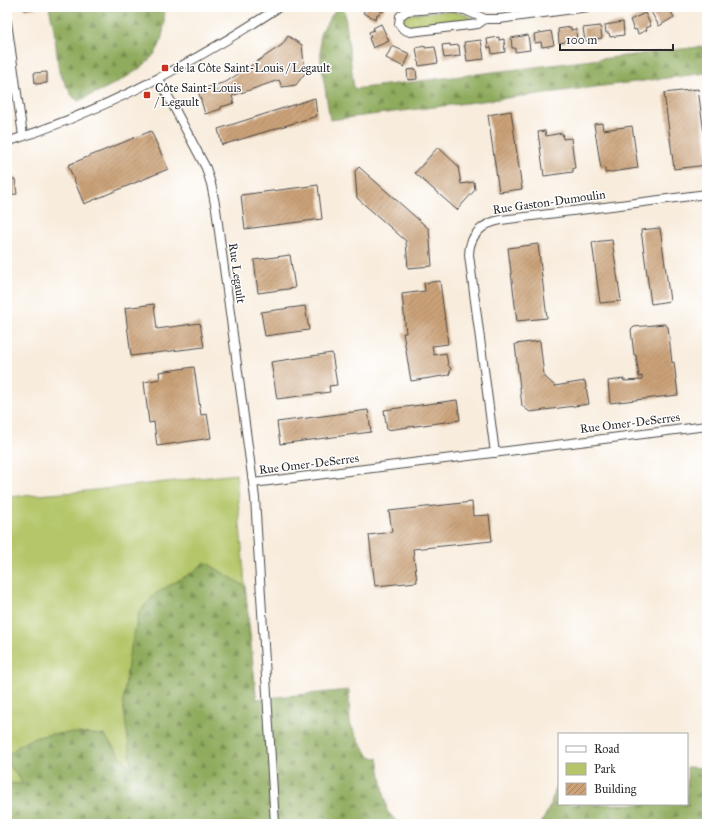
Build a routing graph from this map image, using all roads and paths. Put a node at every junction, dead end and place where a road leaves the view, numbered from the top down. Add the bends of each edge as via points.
1 (279, 7) edge
2 (588, 7) edge
3 (265, 11) edge
4 (485, 18) junction
5 (7, 22) edge
6 (159, 78) junction
7 (23, 136) junction
8 (7, 142) edge
9 (707, 194) edge
10 (707, 426) edge
11 (495, 452) junction
12 (253, 483) junction
13 (275, 824) edge

1 - 3 street
2 - 4 street via 499,19
3 - 6 street via 221,43
4 - 4 street via 466,10 446,8 407,11 400,16 399,24 410,32 478,24
5 - 7 street
6 - 7 street via 78,115
6 - 12 street, Rue Legault via 199,154 211,184
7 - 8 street
9 - 11 street, Rue Gaston-Dumoulin via 495,221 477,232 470,244 469,255
10 - 11 street, Rue Omer-DeSerres
11 - 12 street, Rue Omer-DeSerres
12 - 13 street, Rue Omer-DeSerres

